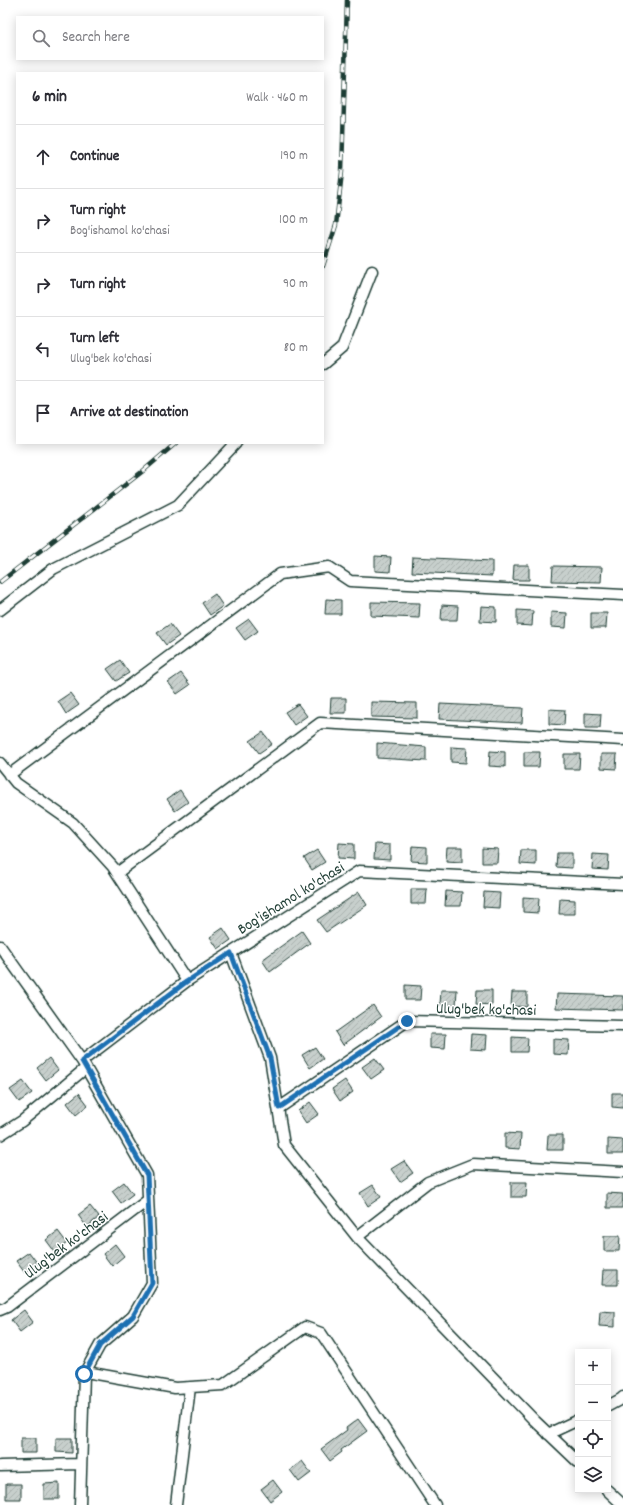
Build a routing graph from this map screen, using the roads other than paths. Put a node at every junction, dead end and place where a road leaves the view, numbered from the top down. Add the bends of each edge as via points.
1 (372, 271) dead end
2 (324, 363) edge
3 (235, 444) edge
4 (623, 595) edge
5 (0, 610) edge
6 (623, 740) edge
7 (0, 763) edge
8 (9, 775) junction
9 (117, 873) junction
10 (623, 884) edge
11 (1, 951) edge
12 (231, 953) junction
13 (186, 982) junction
14 (623, 1026) edge
15 (84, 1064) junction
16 (279, 1108) junction
17 (0, 1135) edge
18 (623, 1172) edge
19 (148, 1200) junction
20 (357, 1237) junction
21 (0, 1310) edge
22 (86, 1372) junction
23 (190, 1387) junction
24 (623, 1397) edge
25 (611, 1404) edge
26 (576, 1421) edge
27 (548, 1434) junction
28 (575, 1459) edge
29 (81, 1464) junction
30 (0, 1466) edge
31 (610, 1493) edge
32 (80, 1505) edge
33 (176, 1505) edge
34 (435, 1505) edge
35 (623, 1505) edge

1 - 2 street via 342,348
3 - 5 street via 178,504 52,569
4 - 8 street via 350,581 329,567 280,574
6 - 9 street via 320,723
7 - 8 street
8 - 9 street via 16,783 73,823
9 - 13 street
10 - 12 street, Bog'ishamol ko'chasi via 359,871
11 - 15 street
12 - 13 street, Bog'ishamol ko'chasi
12 - 16 street via 270,1058
13 - 15 street, Bog'ishamol ko'chasi
14 - 16 street, Ulug'bek ko'chasi via 407,1021
15 - 17 street, Bog'ishamol ko'chasi via 22,1120
15 - 19 street via 147,1175
16 - 20 street via 284,1145
18 - 20 street via 473,1164 428,1182
19 - 21 street, Ulug'bek ko'chasi
19 - 22 street via 152,1283 133,1316 100,1345
20 - 27 street
22 - 23 street via 175,1388
22 - 29 street
23 - 33 street
23 - 34 street via 223,1385 305,1327 320,1333
24 - 25 street
26 - 27 street
27 - 28 street
29 - 30 street
29 - 32 street
31 - 35 street

